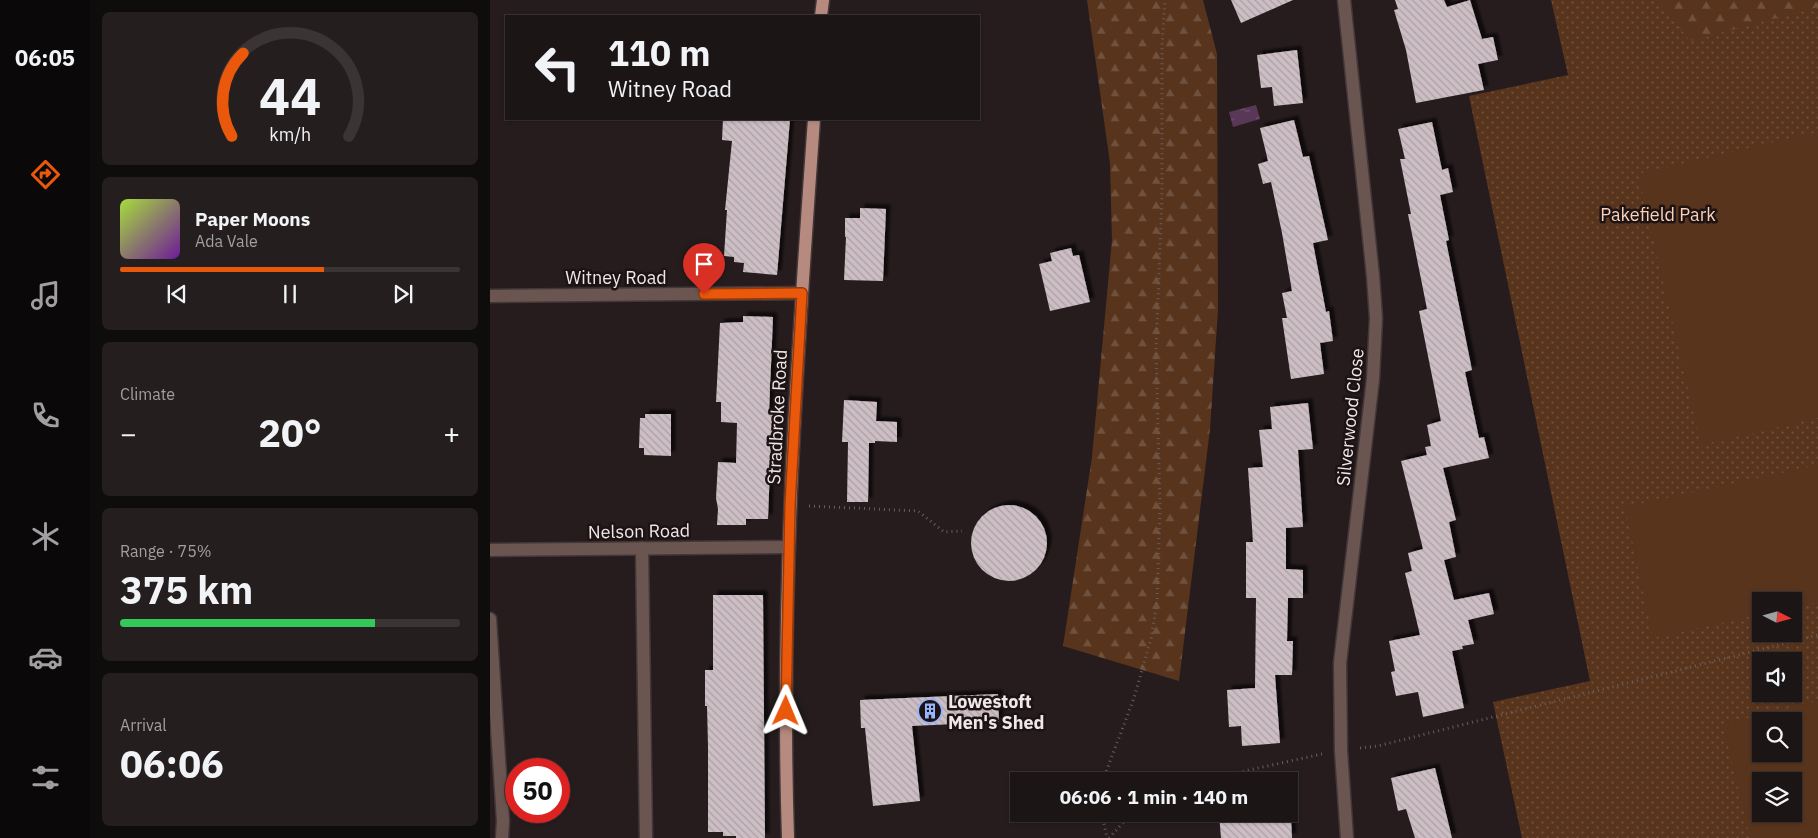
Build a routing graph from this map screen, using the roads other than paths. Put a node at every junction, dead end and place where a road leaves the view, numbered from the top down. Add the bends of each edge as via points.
1 (822, 0) edge
2 (1344, 0) edge
3 (821, 15) edge
4 (814, 120) edge
5 (802, 293) junction
6 (490, 296) edge
7 (789, 547) junction
8 (642, 548) junction
9 (490, 550) edge
10 (490, 619) edge
11 (502, 838) edge
12 (646, 838) edge
13 (788, 838) edge
14 (1347, 838) edge

1 - 3 main road
2 - 14 street, Silverwood Close via 1376,318 1373,379 1340,663 1341,751
4 - 5 main road, Stradbroke Road
5 - 6 street, Witney Road
5 - 7 main road, Stradbroke Road
7 - 8 street, Nelson Road
7 - 13 main road, Stradbroke Road via 785,748
8 - 9 street, Nelson Road
8 - 12 street
10 - 11 street

